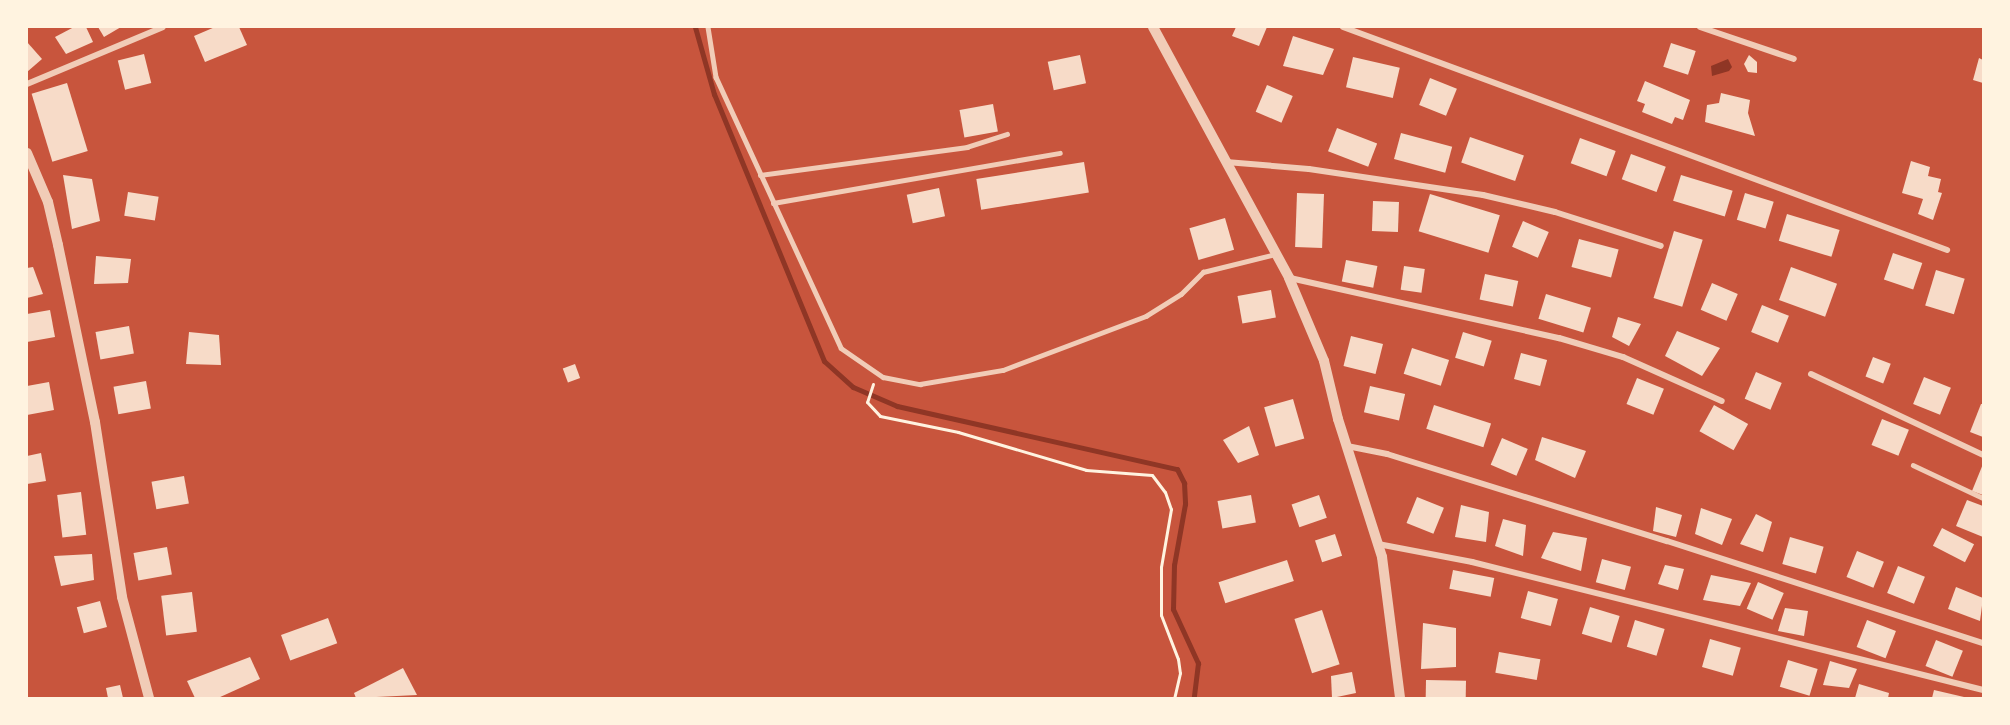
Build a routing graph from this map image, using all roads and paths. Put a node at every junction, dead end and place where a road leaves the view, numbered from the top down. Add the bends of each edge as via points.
1 (164, 27) edge
2 (708, 27) edge
3 (1153, 27) edge
4 (1343, 27) edge
5 (1700, 27) edge
6 (1794, 59) dead end
7 (27, 84) edge
8 (1007, 134) dead end
9 (27, 153) edge
10 (1060, 153) dead end
11 (1226, 162) junction
12 (760, 174) junction
13 (773, 203) junction
14 (1661, 246) dead end
15 (1947, 250) dead end
16 (1276, 254) junction
17 (1289, 278) junction
18 (1812, 374) dead end
19 (872, 388) dead end
20 (1722, 401) dead end
21 (1347, 446) junction
22 (1983, 455) edge
23 (1912, 465) dead end
24 (1983, 498) edge
25 (1377, 544) junction
26 (1983, 643) edge
27 (1983, 690) edge
28 (149, 698) edge
29 (1174, 698) edge
30 (1400, 698) edge

1 - 7 street
2 - 12 lane via 716,77
3 - 11 street
4 - 15 street
5 - 6 street
8 - 12 lane via 967,147
9 - 28 street via 48,202 58,245 94,422 122,597
10 - 13 lane
11 - 14 street via 1309,169 1483,195 1555,212
11 - 16 street
12 - 13 lane
13 - 16 lane via 842,348 883,377 920,384 1003,370 1146,316 1181,294 1203,272
16 - 17 street
17 - 20 street via 1570,341 1623,357
17 - 21 street via 1324,361
18 - 22 street
19 - 29 path via 867,402 880,416 958,432 1086,470 1152,476 1165,492 1171,509 1161,567 1161,615 1178,659 1180,673
21 - 25 street
21 - 26 street via 1387,454
23 - 24 lane
25 - 27 street via 1472,562
25 - 30 street via 1383,557

